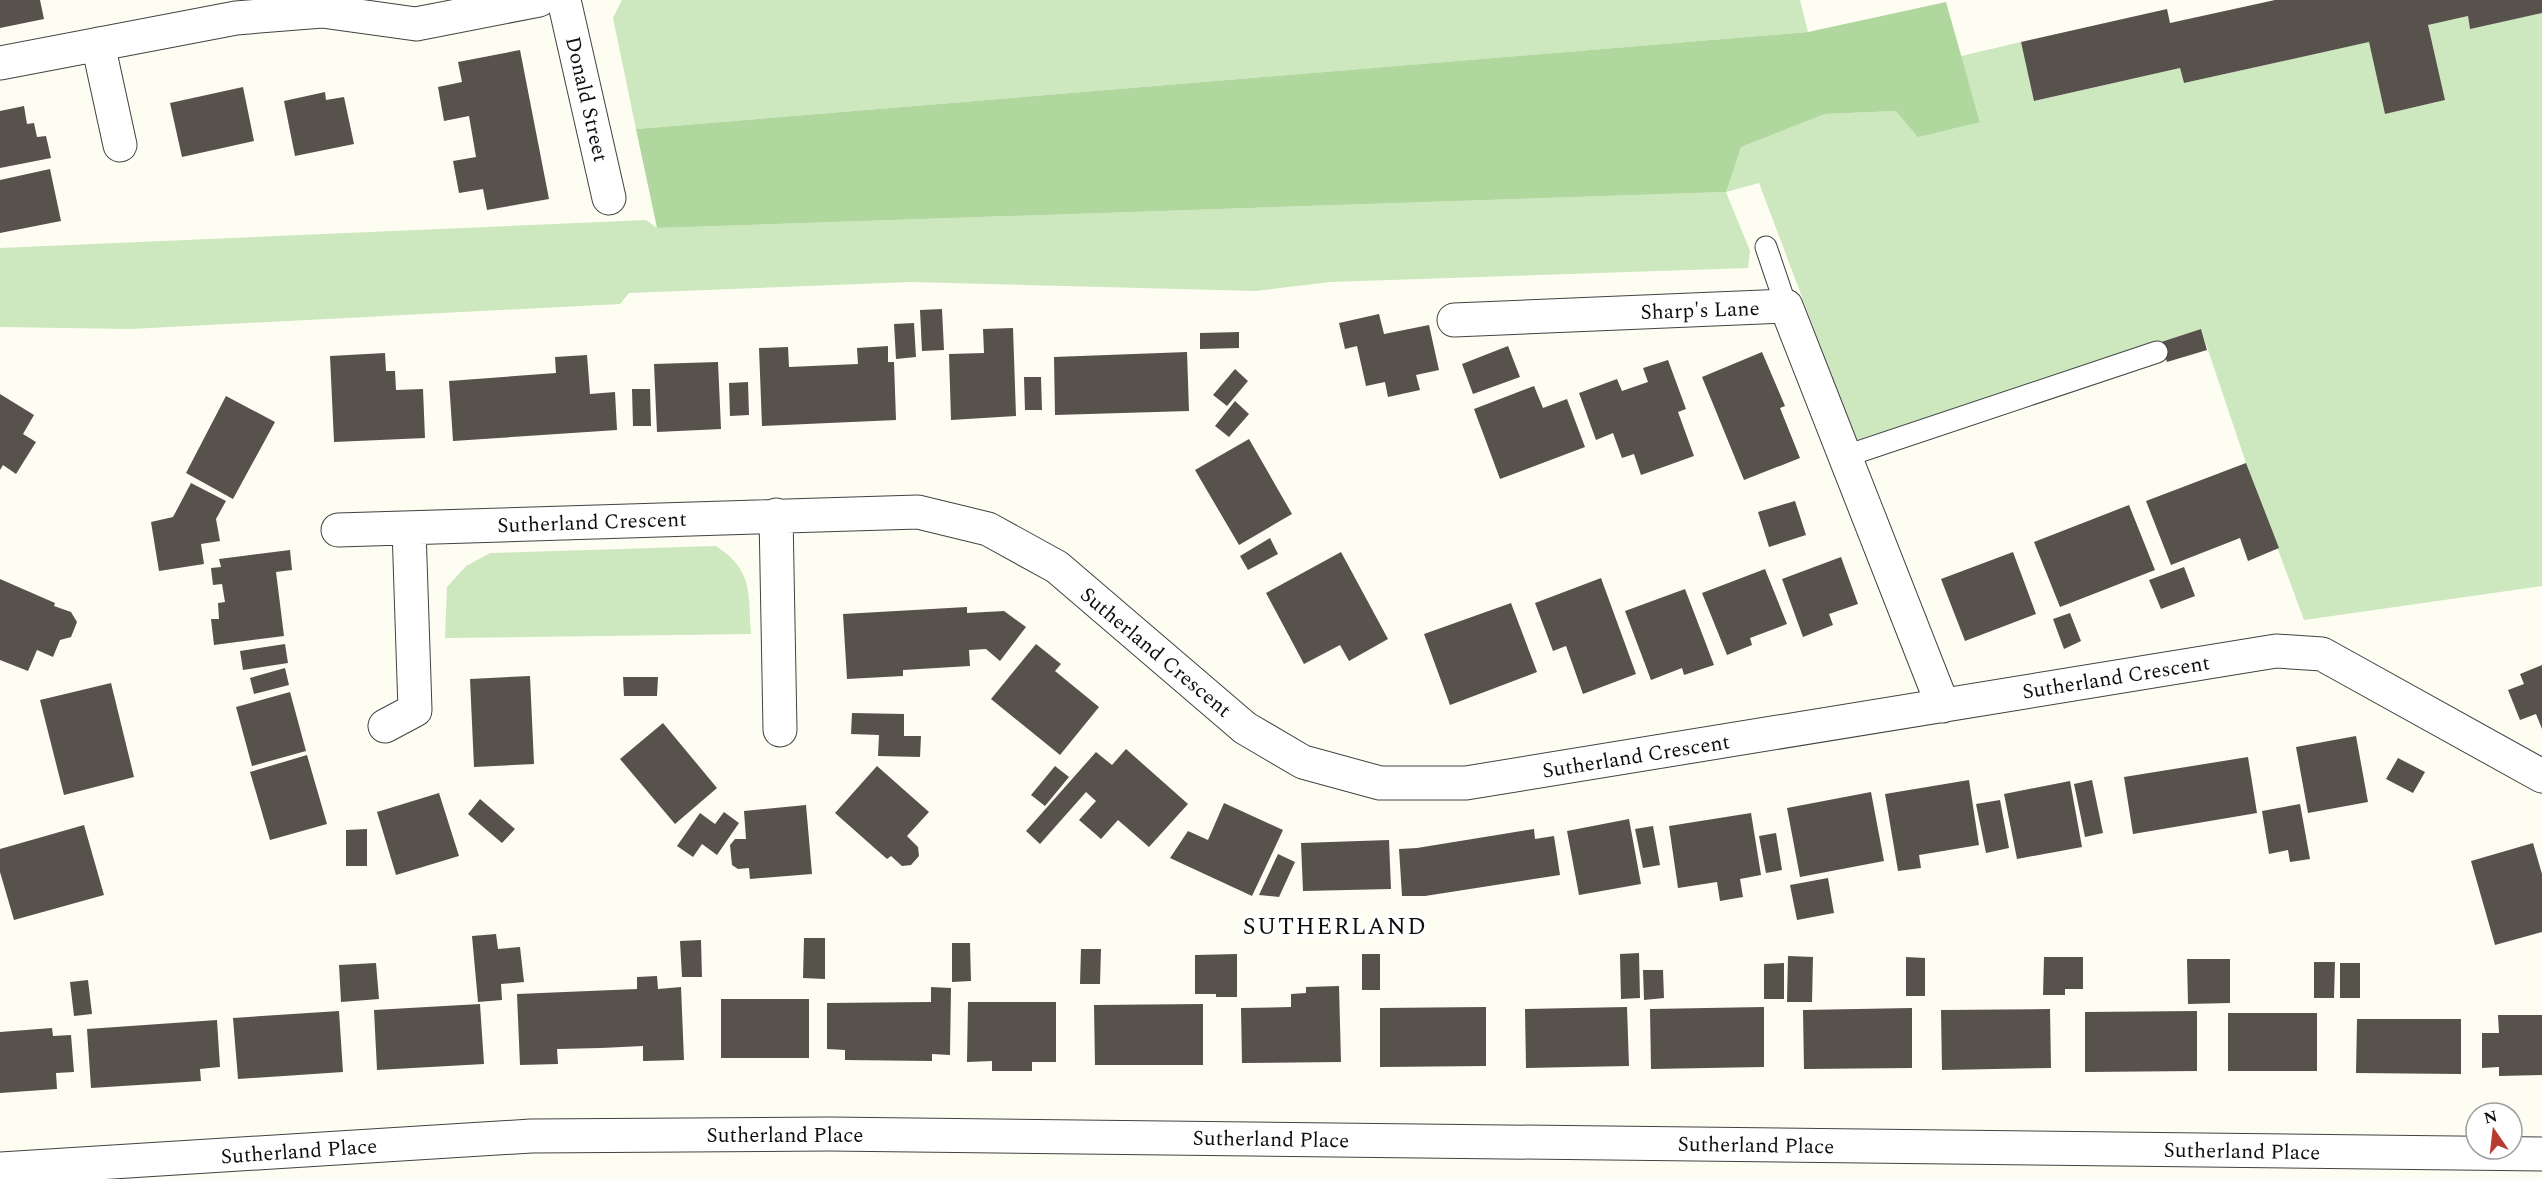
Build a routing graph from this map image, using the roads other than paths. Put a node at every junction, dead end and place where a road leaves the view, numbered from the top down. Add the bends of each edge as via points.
1 (539, 0) edge
2 (564, 0) edge
3 (98, 44) junction
4 (0, 63) edge
5 (120, 145) dead end
6 (609, 198) dead end
7 (1766, 247) dead end
8 (1786, 306) junction
9 (1454, 320) dead end
10 (2157, 352) dead end
11 (1846, 456) junction
12 (776, 515) junction
13 (409, 529) junction
14 (338, 530) dead end
15 (1943, 706) junction
16 (385, 726) dead end
17 (780, 730) dead end
18 (2542, 776) edge
19 (2542, 1154) edge
20 (0, 1169) edge

1 - 3 street via 416,24 322,11 236,18
2 - 6 street, Donald Street
3 - 4 street
3 - 5 street
7 - 8 lane
8 - 9 street, Sharp's Lane
8 - 11 street, Sharp's Lane
10 - 11 lane
11 - 15 street, Sharp's Lane
12 - 13 street, Sutherland Crescent
12 - 15 street, Sutherland Crescent via 918,512 988,528 1057,567 1245,728 1303,762 1380,783 1467,783
12 - 17 street
13 - 14 street, Sutherland Crescent
13 - 16 street via 415,710
15 - 18 street, Sutherland Crescent via 2276,651 2322,654
19 - 20 street, Sutherland Place via 829,1134 531,1136

